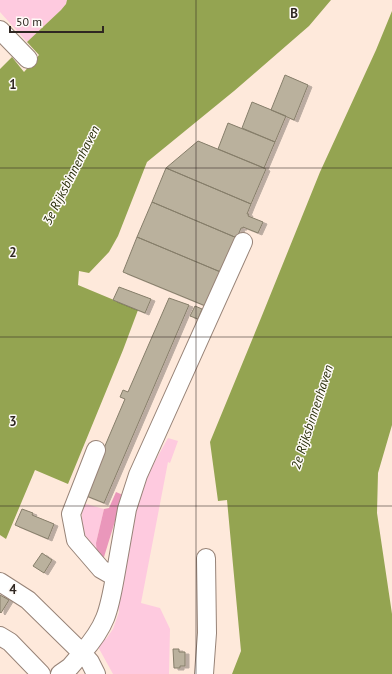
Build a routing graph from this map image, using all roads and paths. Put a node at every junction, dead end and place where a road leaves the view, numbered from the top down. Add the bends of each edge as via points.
1 (0, 30) edge
2 (28, 59) dead end
3 (243, 242) dead end
4 (96, 450) dead end
5 (206, 558) dead end
6 (115, 577) junction
7 (0, 582) edge
8 (0, 636) edge
9 (82, 653) junction
10 (41, 674) edge
11 (60, 674) edge
12 (96, 674) edge
13 (204, 674) edge

1 - 2 street
3 - 6 street via 138,475 127,509
4 - 6 street via 71,514 76,540 101,569
5 - 13 street via 207,633
6 - 9 street via 110,606 102,627
7 - 9 street via 28,600
8 - 10 street via 10,642
9 - 11 street
9 - 12 street

